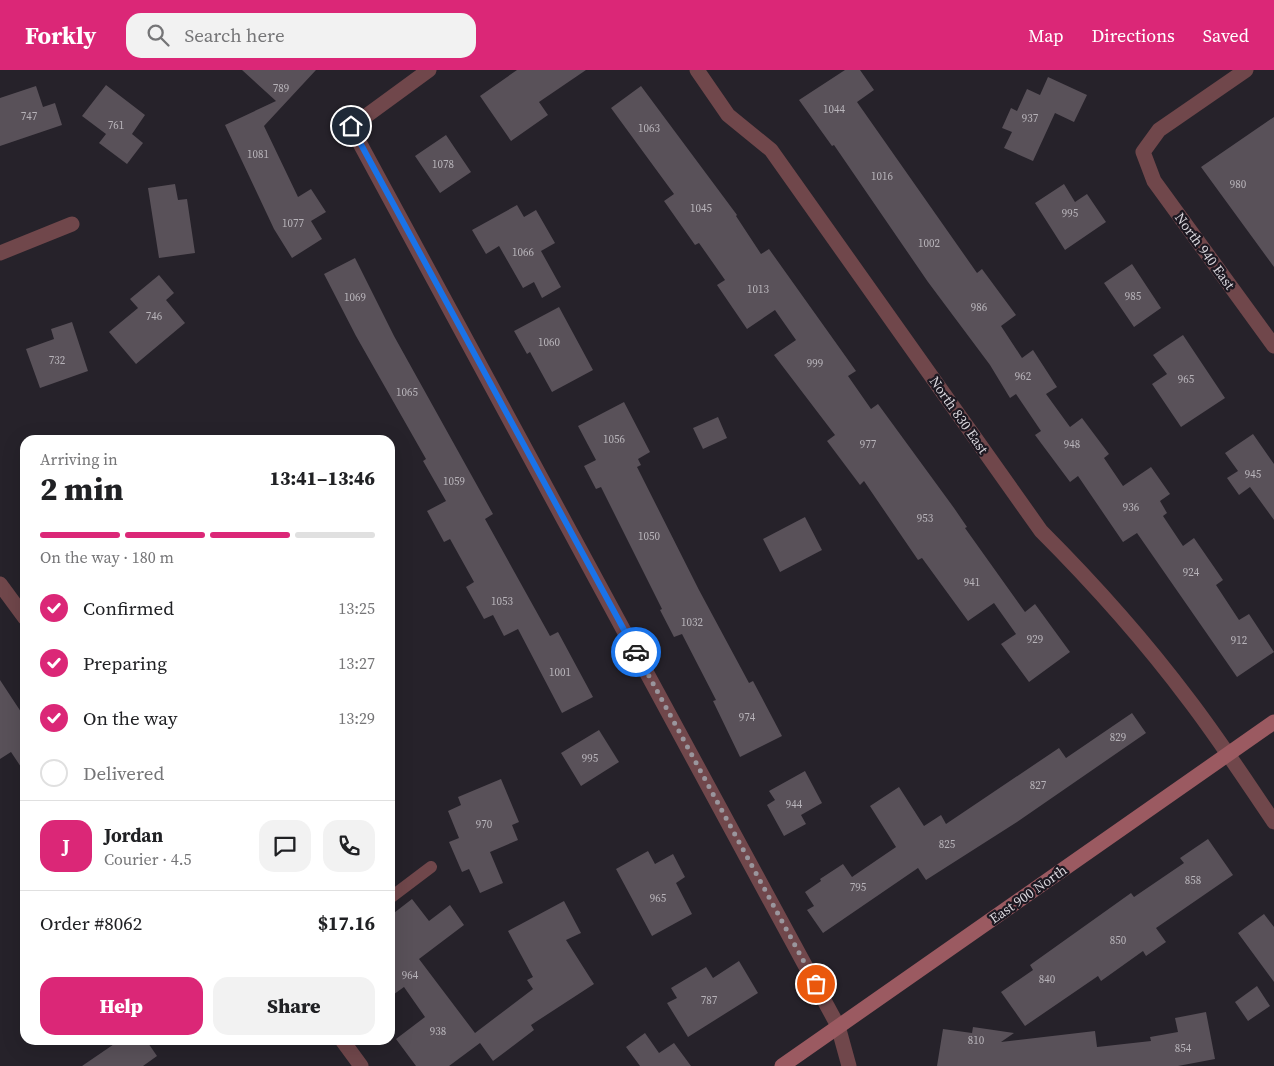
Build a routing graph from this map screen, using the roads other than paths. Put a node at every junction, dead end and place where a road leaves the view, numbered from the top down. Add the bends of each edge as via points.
1 (429, 70) edge
2 (697, 70) edge
3 (1246, 70) edge
4 (72, 224) dead end
5 (0, 253) edge
6 (1274, 346) edge
7 (0, 584) edge
8 (20, 611) edge
9 (1274, 722) edge
10 (1227, 755) junction
11 (1274, 822) edge
12 (431, 866) dead end
13 (395, 894) edge
14 (838, 1026) junction
15 (346, 1045) edge
16 (362, 1066) edge
17 (782, 1066) edge
18 (849, 1066) edge

1 - 14 street via 351,126
2 - 10 street, North 830 East via 728,115 771,150 1041,531 1092,582 1148,647 1191,701
3 - 6 street, North 940 East via 1159,130 1143,152 1154,181
4 - 5 street
7 - 8 street
9 - 10 street, East 900 North
10 - 11 street, North 830 East
10 - 14 street, East 900 North
12 - 13 lane
14 - 17 street, East 900 North
14 - 18 street
15 - 16 street

